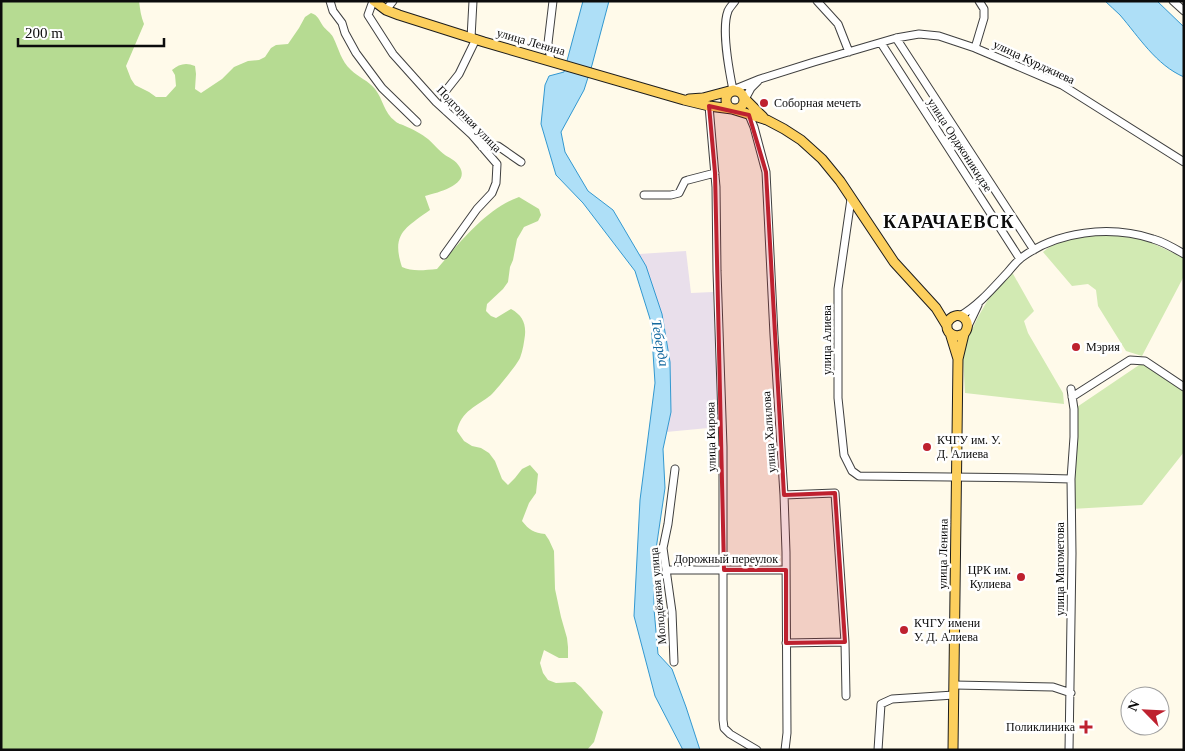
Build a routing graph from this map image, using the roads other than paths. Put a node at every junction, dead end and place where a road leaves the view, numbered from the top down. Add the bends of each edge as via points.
1 (330, 1) edge
2 (373, 1) edge
3 (393, 1) edge
4 (473, 1) edge
5 (553, 1) edge
6 (735, 1) edge
7 (817, 1) edge
8 (979, 1) edge
9 (1173, 1) edge
10 (386, 10) junction
11 (1184, 11) edge
12 (474, 38) junction
13 (896, 38) junction
14 (881, 43) junction
15 (976, 48) junction
16 (849, 52) junction
17 (555, 62) junction
18 (760, 79) junction
19 (733, 90) junction
20 (744, 99) junction
21 (684, 100) junction
22 (709, 106) junction
23 (732, 109) junction
24 (446, 111) junction
25 (749, 115) junction
26 (767, 120) junction
27 (417, 122) dead end
28 (482, 147) junction
29 (521, 162) dead end
30 (1184, 162) edge
31 (715, 173) junction
32 (644, 195) dead end
33 (851, 199) junction
34 (1034, 250) junction
35 (1184, 254) edge
36 (444, 255) dead end
37 (1020, 259) junction
38 (979, 302) junction
39 (936, 308) junction
40 (958, 315) junction
41 (948, 330) junction
42 (966, 330) junction
43 (958, 360) junction
44 (1184, 387) edge
45 (1071, 388) dead end
46 (1072, 397) junction
47 (675, 469) dead end
48 (957, 477) junction
49 (1071, 479) junction
50 (784, 495) junction
51 (666, 570) junction
52 (724, 570) junction
53 (786, 570) junction
54 (845, 642) junction
55 (786, 643) junction
56 (674, 662) dead end
57 (954, 685) junction
58 (1071, 693) junction
59 (954, 695) junction
60 (846, 696) dead end
61 (757, 750) edge
62 (785, 750) edge
63 (878, 750) edge
64 (953, 750) edge
65 (1070, 750) edge

1 - 27 street via 356,53 382,88
2 - 10 main road, улица Ленина
2 - 24 street, Подгорная улица via 368,15 393,54
3 - 10 street
4 - 12 street
5 - 17 street via 548,43
6 - 19 street via 728,10 725,23
7 - 16 street via 838,24
8 - 15 street via 984,8 984,18
9 - 11 street
10 - 12 main road, улица Ленина
12 - 17 main road, улица Ленина
12 - 24 street via 459,74 444,93
13 - 14 street
13 - 15 street, улица Курджиева via 917,34 940,36
13 - 34 street, улица Орджоникидзе
14 - 16 street
14 - 37 street, улица Орджоникидзе
15 - 30 street, улица Курджиева via 1062,85
16 - 18 street
17 - 21 main road, улица Ленина
18 - 19 street
18 - 20 street
19 - 20 main road via 740,91
19 - 21 main road, улица Ленина
19 - 23 main road via 726,98
20 - 23 main road via 741,107
20 - 26 main road, улица Ленина
21 - 22 main road, улица Ленина
22 - 23 main road, улица Ленина
22 - 31 street, улица Кирова
23 - 25 main road, улица Ленина
24 - 28 street, Подгорная улица
25 - 26 main road, улица Ленина
25 - 50 street, улица Халилова via 766,172
26 - 33 main road, улица Ленина via 801,140 822,159
28 - 29 street via 498,146
28 - 36 street, Подгорная улица via 496,164 496,183 492,193
31 - 32 street via 685,181 679,193
31 - 52 street, улица Кирова
33 - 39 main road, улица Ленина via 894,262
33 - 48 street, улица Алиева via 838,289 838,398 844,455 852,471 859,476
34 - 35 street via 1079,234 1108,232 1152,238
34 - 37 street
37 - 38 street
38 - 40 street
38 - 42 street
39 - 40 main road, улица Ленина
39 - 41 main road, улица Ленина
40 - 41 main road via 947,322
40 - 42 main road via 966,320
41 - 42 main road via 957,336
41 - 43 main road, улица Ленина
42 - 43 main road, улица Ленина
43 - 48 main road, улица Ленина
44 - 46 street via 1145,360 1130,360
45 - 46 street, улица Магометова
46 - 49 street, улица Магометова
47 - 51 street, Молодёжная улица via 663,548
48 - 49 street
48 - 57 main road, улица Ленина
49 - 58 street, улица Магометова
50 - 53 street, улица Халилова
50 - 54 street via 835,493
51 - 52 street, Дорожный переулок
51 - 56 street, Молодёжная улица
52 - 53 street, Дорожный переулок
52 - 61 street, улица Кирова via 724,728
53 - 55 street, улица Халилова
54 - 55 street
54 - 60 street
55 - 62 street, улица Халилова
57 - 58 street via 1053,687
57 - 59 main road, улица Ленина
58 - 65 street, улица Магометова
59 - 63 street via 892,699 881,704
59 - 64 main road, улица Ленина

